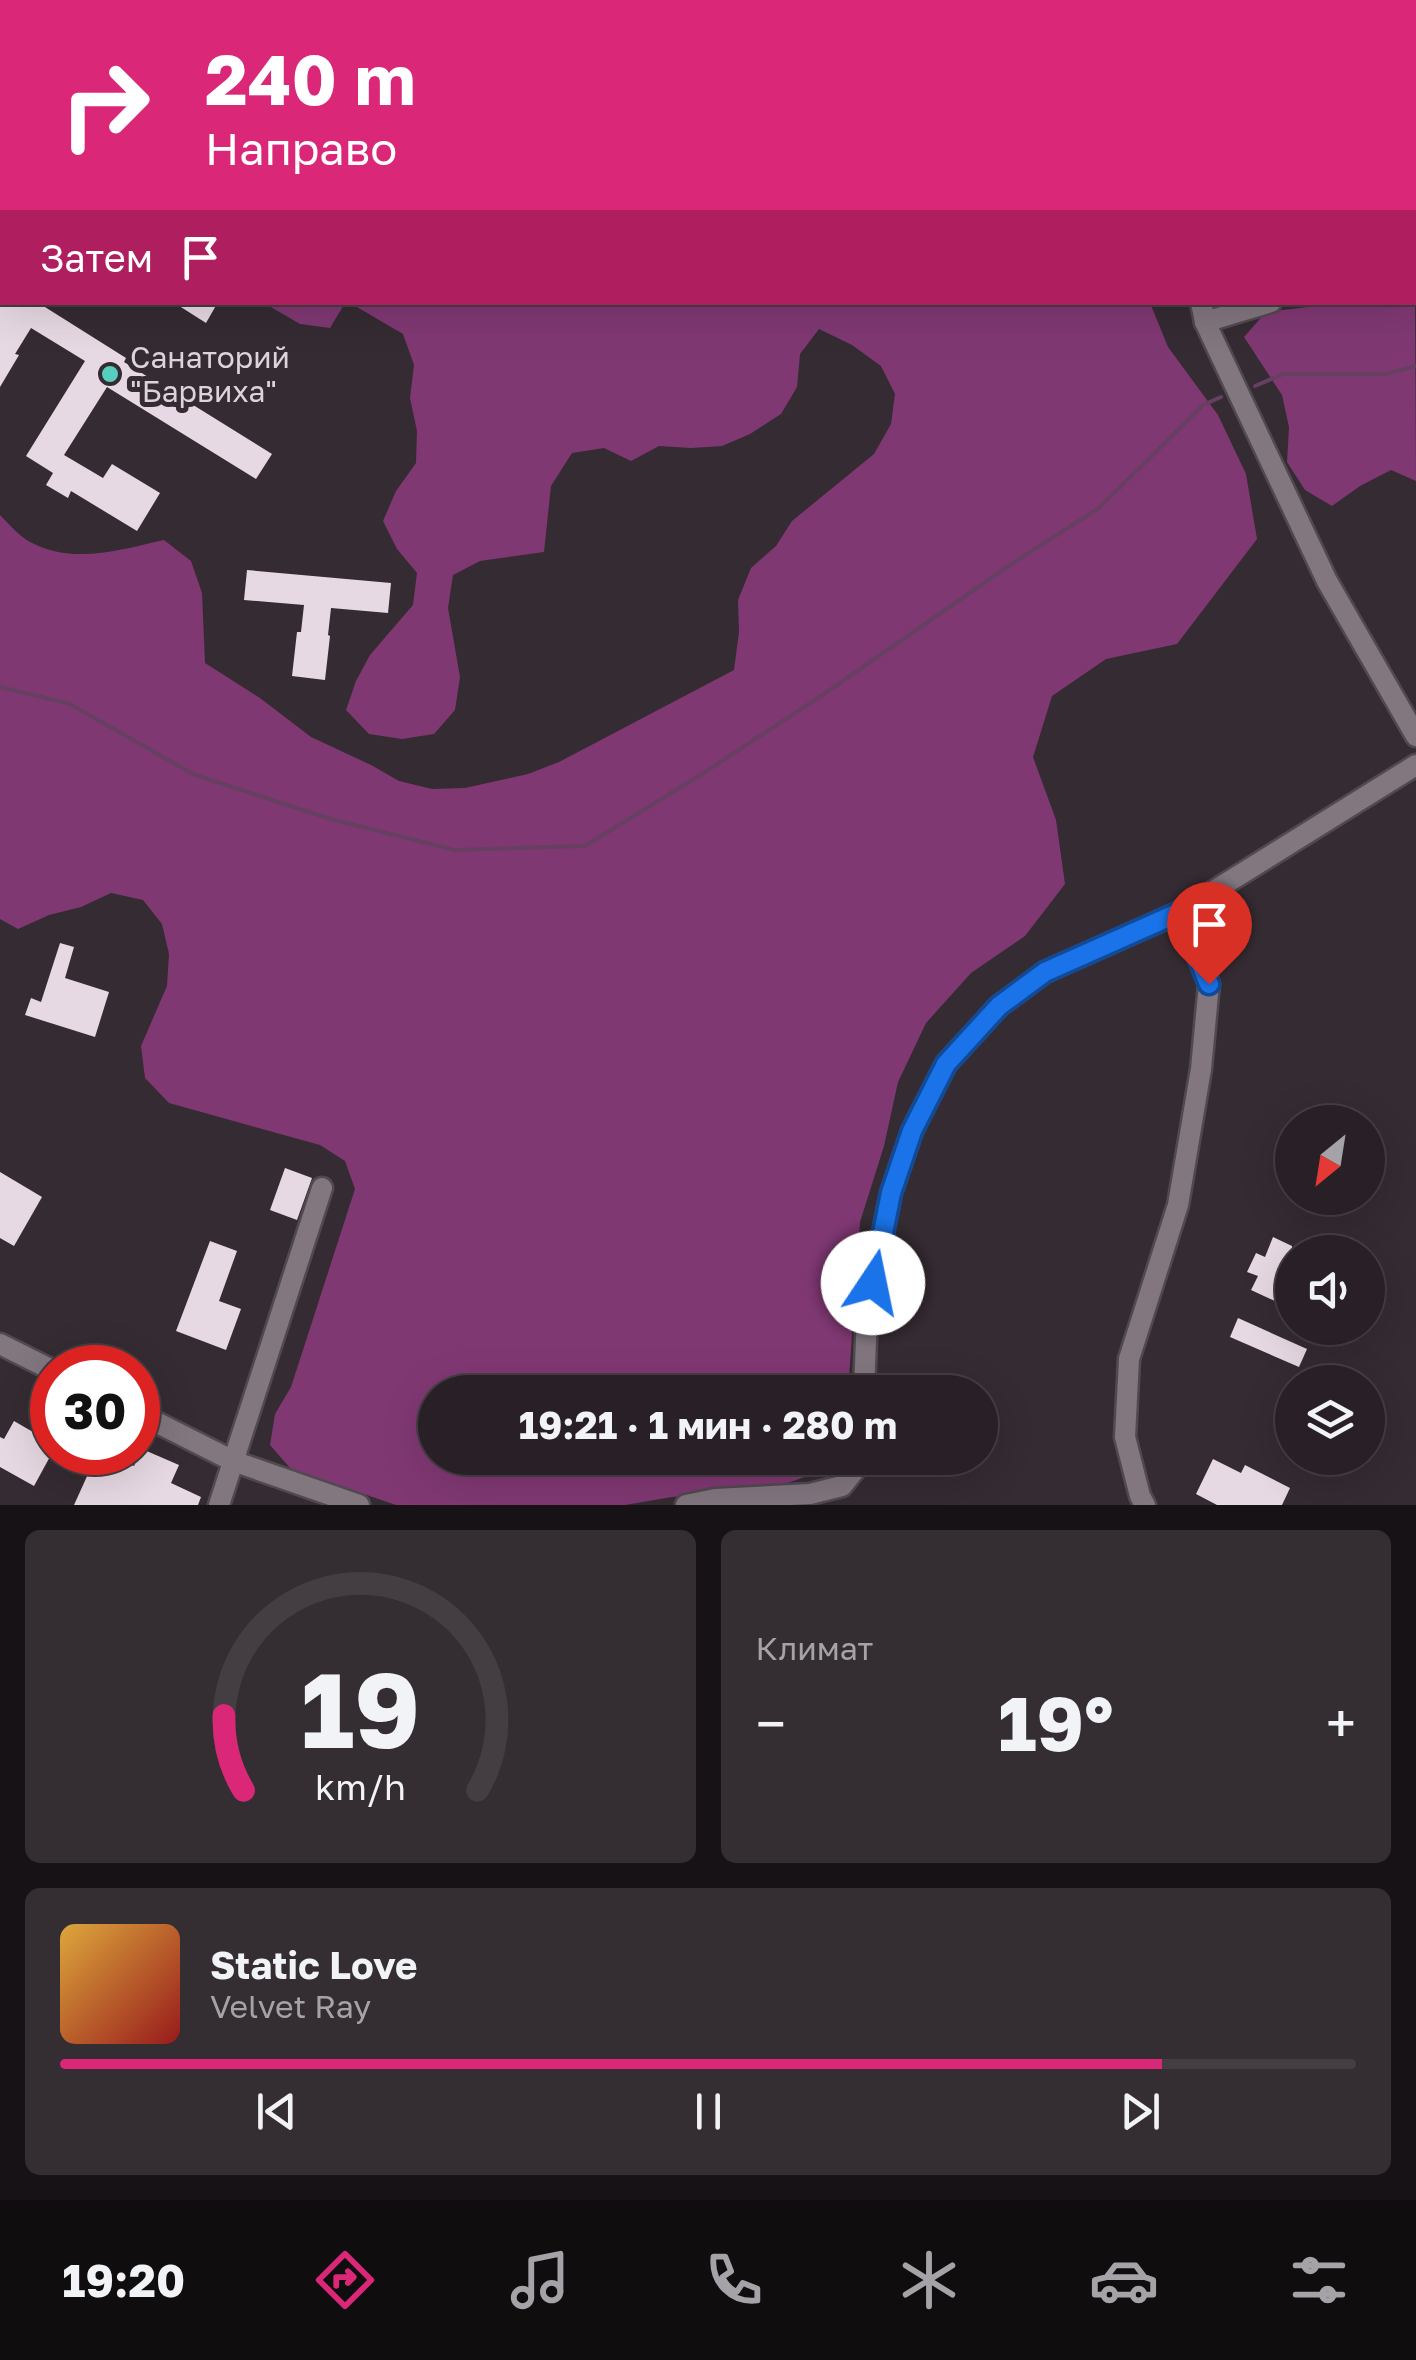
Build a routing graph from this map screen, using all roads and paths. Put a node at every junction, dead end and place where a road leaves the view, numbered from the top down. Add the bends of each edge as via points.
1 (1251, 305) edge
2 (1203, 312) edge
3 (1416, 736) edge
4 (1416, 765) edge
5 (1180, 912) junction
6 (322, 1188) dead end
7 (0, 1344) edge
8 (30, 1359) edge
9 (864, 1375) edge
10 (160, 1424) edge
11 (233, 1461) junction
12 (851, 1475) edge
13 (219, 1505) edge
14 (360, 1505) edge
15 (686, 1505) edge
16 (1145, 1505) edge

1 - 2 street
2 - 3 street via 1327,582
4 - 5 street
5 - 9 street via 1045,972 999,1006 946,1064 891,1193 866,1313
5 - 16 street via 1209,984 1178,1205 1128,1360 1124,1437
6 - 11 street
7 - 8 street
10 - 11 street
11 - 13 street
11 - 14 street
12 - 15 street via 842,1486 810,1494

